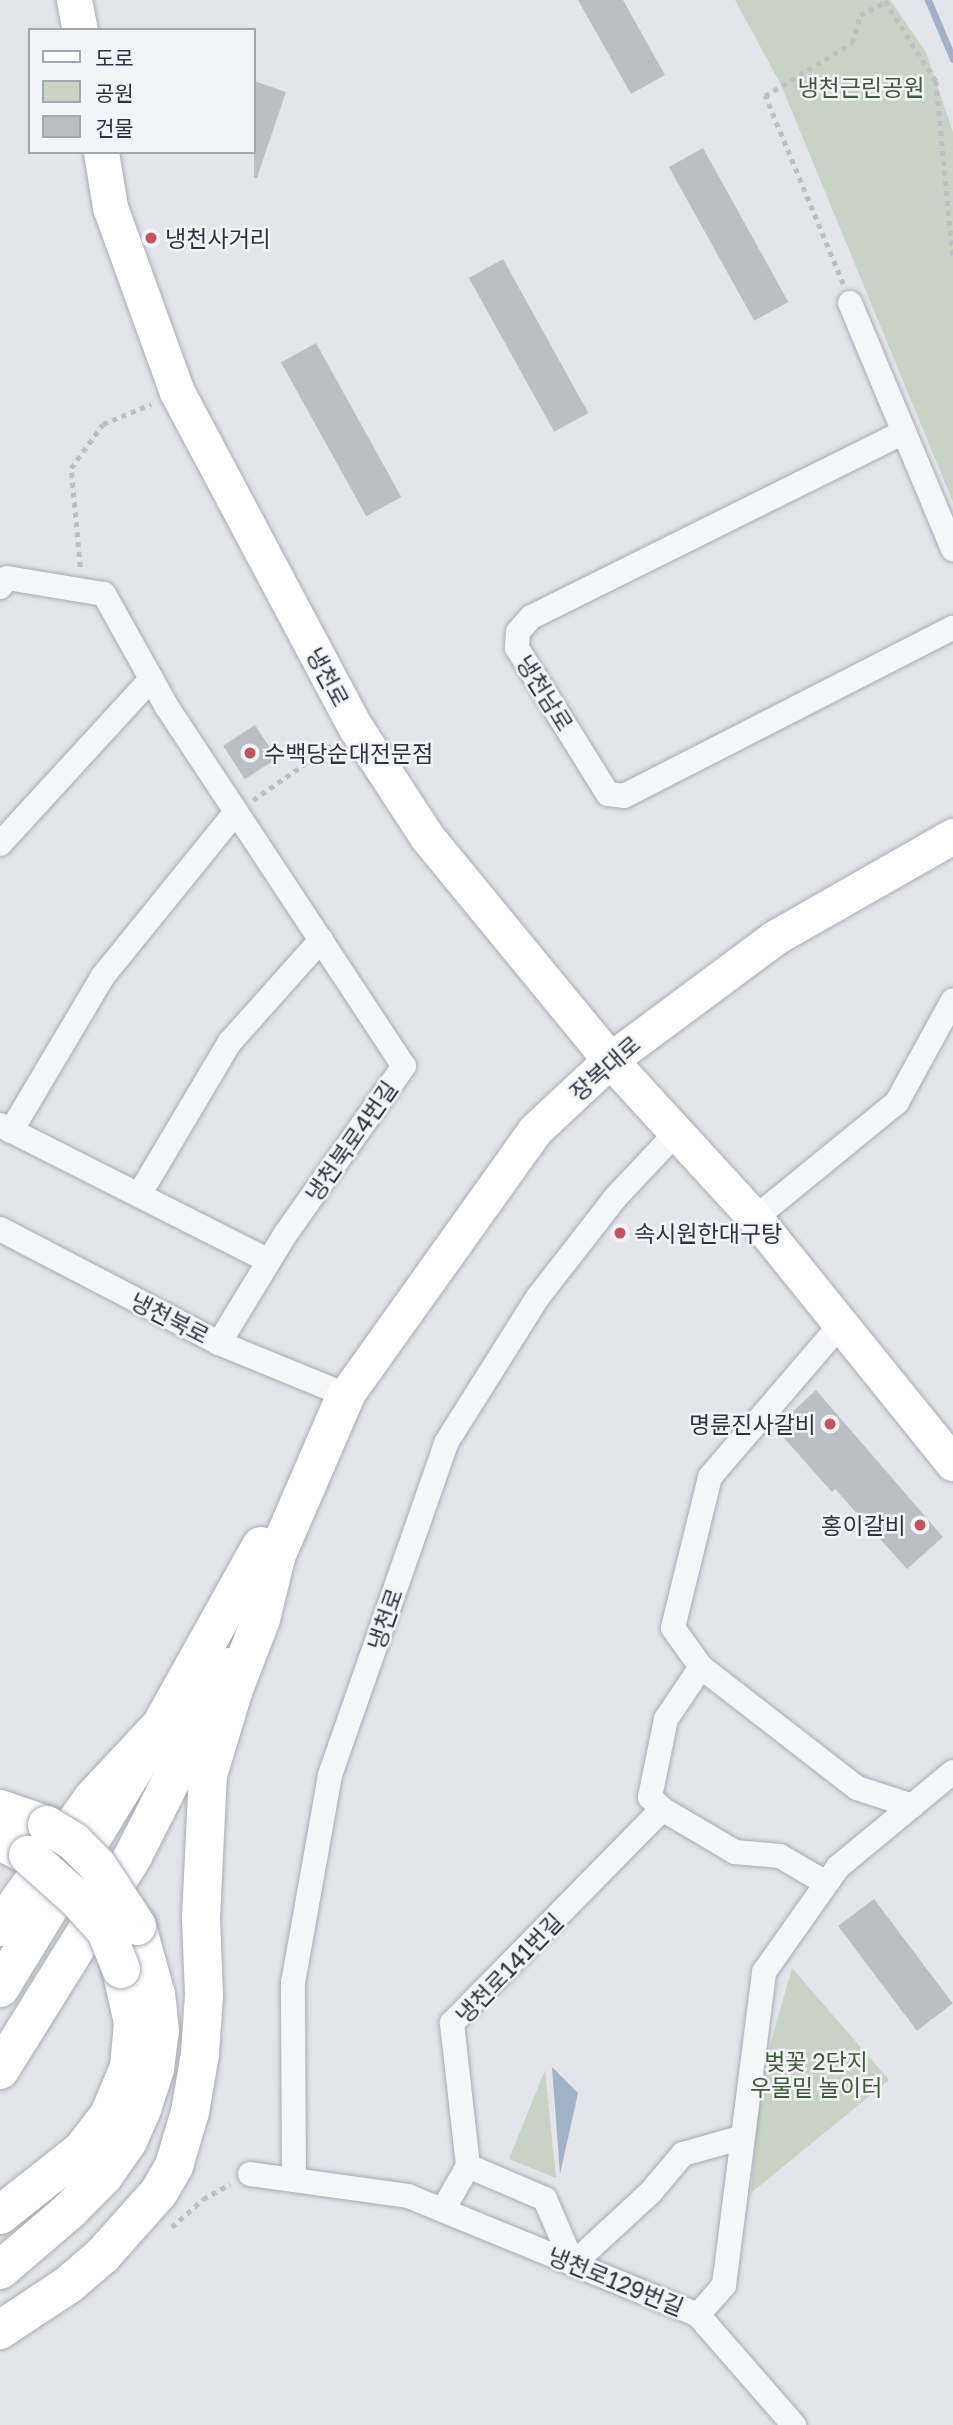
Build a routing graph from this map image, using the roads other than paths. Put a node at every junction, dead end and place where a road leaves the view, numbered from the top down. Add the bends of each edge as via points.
1 (74, 0) edge
2 (79, 28) edge
3 (101, 154) edge
4 (850, 303) road end
5 (904, 432) junction
6 (953, 549) edge
7 (0, 587) edge
8 (953, 628) edge
9 (151, 679) junction
10 (236, 812) junction
11 (953, 836) edge
12 (0, 844) edge
13 (321, 940) junction
14 (953, 1000) edge
15 (610, 1060) junction
16 (5, 1128) edge
17 (675, 1133) junction
18 (139, 1195) junction
19 (755, 1218) junction
20 (0, 1229) edge
21 (269, 1261) junction
22 (841, 1324) junction
23 (219, 1343) junction
24 (346, 1395) junction
25 (953, 1463) edge
26 (276, 1558) junction
27 (701, 1667) junction
28 (161, 1724) junction
29 (953, 1772) edge
30 (656, 1803) junction
31 (912, 1806) junction
32 (0, 1808) edge
33 (25, 1840) edge
34 (827, 1883) junction
35 (0, 1927) edge
36 (0, 1988) edge
37 (0, 2070) edge
38 (743, 2137) junction
39 (468, 2166) junction
40 (250, 2174) dead end
41 (294, 2180) junction
42 (443, 2210) junction
43 (0, 2215) edge
44 (573, 2264) junction
45 (0, 2270) edge
46 (698, 2315) junction
47 (0, 2330) edge
48 (794, 2425) edge

1 - 2 main road
3 - 15 main road, 냉천로 via 110,207 177,392 356,728 427,837
4 - 5 street
5 - 6 street
5 - 8 street, 냉천남로 via 531,617 518,632 517,648 608,794 624,796
7 - 9 street, 냉천북로4번길 via 7,578 104,594
9 - 10 street, 냉천북로4번길
9 - 12 street
10 - 13 street, 냉천북로4번길
10 - 16 street via 103,976
11 - 15 main road, 장복대로 via 774,938
13 - 18 street via 230,1042
13 - 21 street, 냉천북로4번길 via 404,1066
14 - 19 street via 897,1102
15 - 17 main road, 냉천로
15 - 24 main road, 장복대로 via 534,1131
16 - 18 street
17 - 19 main road, 냉천로
17 - 41 street, 냉천로 via 615,1198 538,1297 446,1443 330,1775 293,1983
18 - 21 street
19 - 22 main road, 냉천로
20 - 23 street, 냉천북로
21 - 23 street, 냉천북로4번길
22 - 25 main road, 냉천로
22 - 27 street via 710,1477 673,1628
23 - 24 street, 냉천북로
24 - 26 main road
24 - 28 main road
26 - 37 main road via 223,1681 133,1856
26 - 47 main road via 261,1619 208,1775 200,2054 174,2166 159,2192 102,2256 68,2285
27 - 30 street via 667,1718
27 - 31 street via 856,1788
28 - 35 main road via 93,1798
28 - 36 main road
29 - 31 street, 냉천로129번길
30 - 34 street via 735,1852 780,1856
30 - 39 street, 냉천로141번길 via 452,2023
31 - 34 street, 냉천로129번길 via 838,1867
32 - 33 main road
33 - 43 main road, bridge via 106,1931 121,1969 133,2023 129,2067 109,2115 82,2150
33 - 45 main road, bridge via 74,1842 97,1865 136,1926 156,1994 160,2031 155,2069 128,2141 69,2211
34 - 38 street, 냉천로129번길 via 764,1972
38 - 44 street via 683,2154 650,2193
38 - 46 street, 냉천로129번길 via 724,2285
39 - 42 street
39 - 44 street via 545,2199
40 - 41 street, 냉천로129번길
41 - 42 street, 냉천로129번길 via 408,2196
42 - 44 street, 냉천로129번길
44 - 46 street, 냉천로129번길
46 - 48 street

